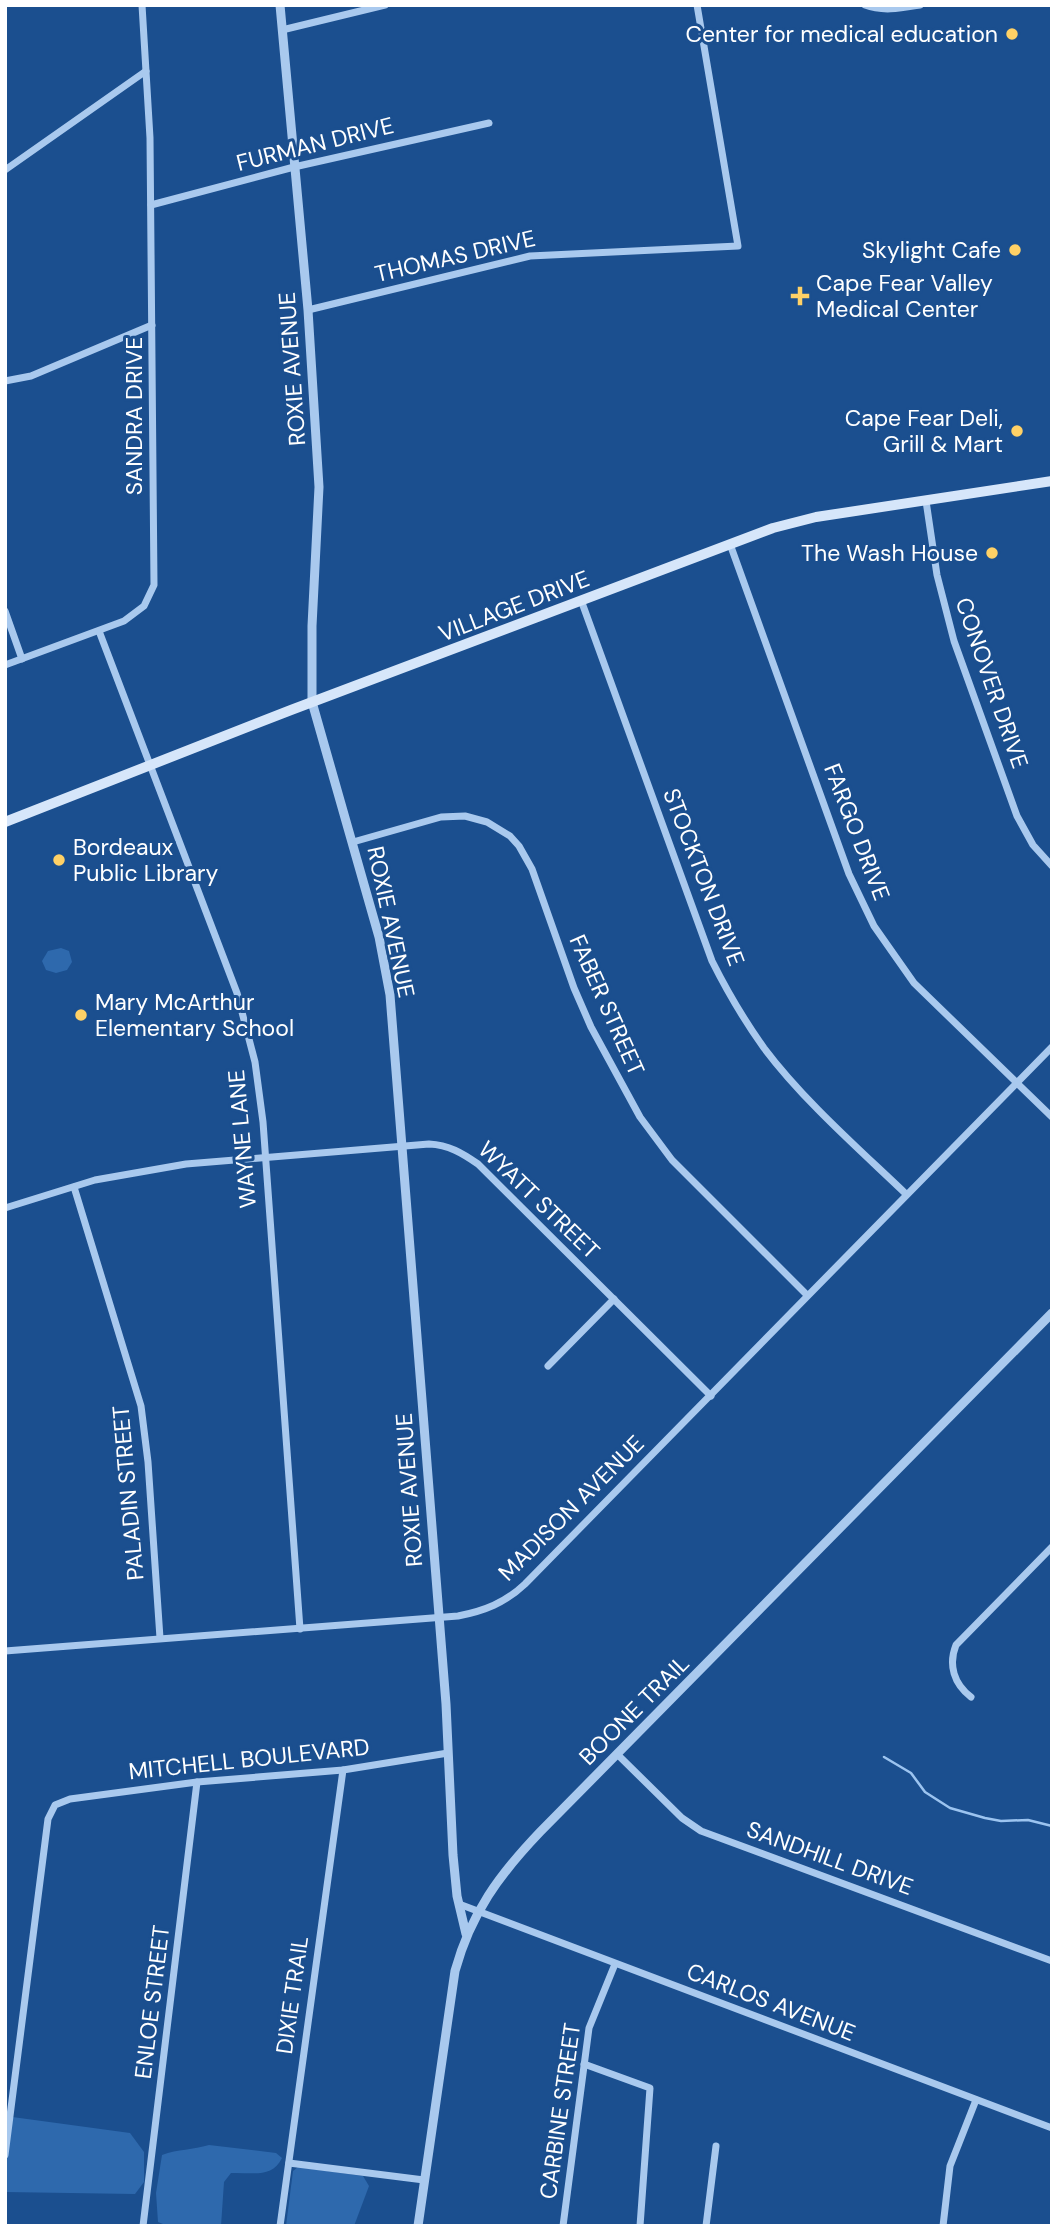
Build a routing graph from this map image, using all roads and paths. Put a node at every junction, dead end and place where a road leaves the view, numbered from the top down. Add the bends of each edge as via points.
1 (142, 5) edge
2 (280, 5) edge
3 (385, 5) edge
4 (697, 5) edge
5 (865, 5) edge
6 (920, 5) edge
7 (282, 30) junction
8 (146, 71) junction
9 (489, 123) dead end
10 (294, 167) junction
11 (5, 170) edge
12 (151, 205) junction
13 (308, 310) junction
14 (152, 325) junction
15 (5, 381) edge
16 (1052, 481) edge
17 (926, 501) junction
18 (730, 544) junction
19 (581, 600) junction
20 (5, 611) edge
21 (99, 631) junction
22 (22, 659) junction
23 (5, 665) edge
24 (312, 702) junction
25 (151, 765) junction
26 (5, 822) edge
27 (353, 842) junction
28 (1052, 866) edge
29 (1052, 1047) edge
30 (1017, 1082) junction
31 (1052, 1116) edge
32 (402, 1146) junction
33 (264, 1156) junction
34 (74, 1187) junction
35 (906, 1194) junction
36 (5, 1208) edge
37 (807, 1294) junction
38 (614, 1299) junction
39 (1052, 1313) edge
40 (548, 1366) dead end
41 (711, 1396) junction
42 (1051, 1548) edge
43 (438, 1618) junction
44 (300, 1629) junction
45 (160, 1638) junction
46 (5, 1651) edge
47 (971, 1697) dead end
48 (448, 1753) junction
49 (617, 1754) junction
50 (343, 1770) junction
51 (197, 1782) junction
52 (459, 1904) junction
53 (478, 1912) junction
54 (466, 1934) junction
55 (1052, 1961) edge
56 (615, 1964) junction
57 (584, 2064) junction
58 (976, 2100) junction
59 (7, 2122) edge
60 (1052, 2128) edge
61 (716, 2146) dead end
62 (5, 2155) edge
63 (289, 2163) junction
64 (424, 2180) junction
65 (143, 2226) edge
66 (280, 2226) edge
67 (418, 2226) edge
68 (563, 2226) edge
69 (640, 2226) edge
70 (706, 2226) edge
71 (943, 2226) edge

1 - 8 street, SANDRA DRIVE
2 - 7 street, ROXIE AVENUE
3 - 7 street
4 - 13 street, THOMAS DRIVE via 738,246 530,256
5 - 6 street via 890,9
7 - 10 street, ROXIE AVENUE
8 - 11 street
8 - 12 street, SANDRA DRIVE
9 - 10 street, FURMAN DRIVE
10 - 12 street, FURMAN DRIVE
10 - 13 street, ROXIE AVENUE
12 - 14 street, SANDRA DRIVE
13 - 24 street, ROXIE AVENUE via 319,487
14 - 15 street via 31,376
14 - 21 street, SANDRA DRIVE via 154,585 135,614
16 - 17 main road, VILLAGE DRIVE
17 - 18 main road, VILLAGE DRIVE via 791,523
17 - 28 street, CONOVER DRIVE via 937,575 954,641 1017,816 1033,845
18 - 19 main road, VILLAGE DRIVE
18 - 30 street, FARGO DRIVE via 862,904 914,983
19 - 24 main road, VILLAGE DRIVE
19 - 35 street, STOCKTON DRIVE via 712,961 727,990 789,1078
20 - 22 street
21 - 22 street, SANDRA DRIVE
21 - 25 street, WAYNE LANE
22 - 23 street, SANDRA DRIVE
24 - 25 main road, VILLAGE DRIVE
24 - 27 street, ROXIE AVENUE
25 - 26 main road, VILLAGE DRIVE
25 - 33 street, WAYNE LANE via 247,1026 260,1095
27 - 32 street, ROXIE AVENUE via 386,971
27 - 37 street, FABER STREET via 453,816 487,822 510,836 527,857 591,1027 640,1117 672,1160
29 - 30 street
30 - 31 street, FARGO DRIVE
30 - 35 street, MADISON AVENUE
32 - 33 street, WYATT STREET
32 - 38 street, WYATT STREET via 446,1146 478,1164
32 - 43 street, ROXIE AVENUE
33 - 34 street, WYATT STREET via 138,1171
33 - 44 street, WAYNE LANE
34 - 36 street, WYATT STREET
34 - 45 street, PALADIN STREET via 141,1406
35 - 37 street, MADISON AVENUE
37 - 41 street, MADISON AVENUE
38 - 40 street
38 - 41 street, WYATT STREET
39 - 49 street, BOONE TRAIL
41 - 43 street, MADISON AVENUE via 512,1595 477,1612
42 - 47 street via 956,1645 952,1669
43 - 44 street, MADISON AVENUE
43 - 48 street, ROXIE AVENUE
44 - 45 street, MADISON AVENUE
45 - 46 street, MADISON AVENUE
48 - 50 street, MITCHELL BOULEVARD
48 - 52 street, ROXIE AVENUE
49 - 53 street, BOONE TRAIL via 518,1855
49 - 55 street, SANDHILL DRIVE via 701,1831
50 - 51 street, MITCHELL BOULEVARD
50 - 63 street, DIXIE TRAIL
51 - 59 street, MITCHELL BOULEVARD via 70,1799 55,1805 48,1819
51 - 65 street, ENLOE STREET
52 - 53 street, CARLOS AVENUE
52 - 54 street, ROXIE AVENUE
53 - 54 street, BOONE TRAIL
53 - 56 street, CARLOS AVENUE
54 - 64 street, BOONE TRAIL via 450,1999
56 - 57 street, CARBINE STREET via 589,2028
56 - 58 street, CARLOS AVENUE
57 - 68 street, CARBINE STREET
57 - 69 street via 650,2088
58 - 60 street, CARLOS AVENUE
58 - 71 street via 950,2166
59 - 62 street
61 - 70 street
63 - 64 street
63 - 66 street, DIXIE TRAIL
64 - 67 street, BOONE TRAIL

